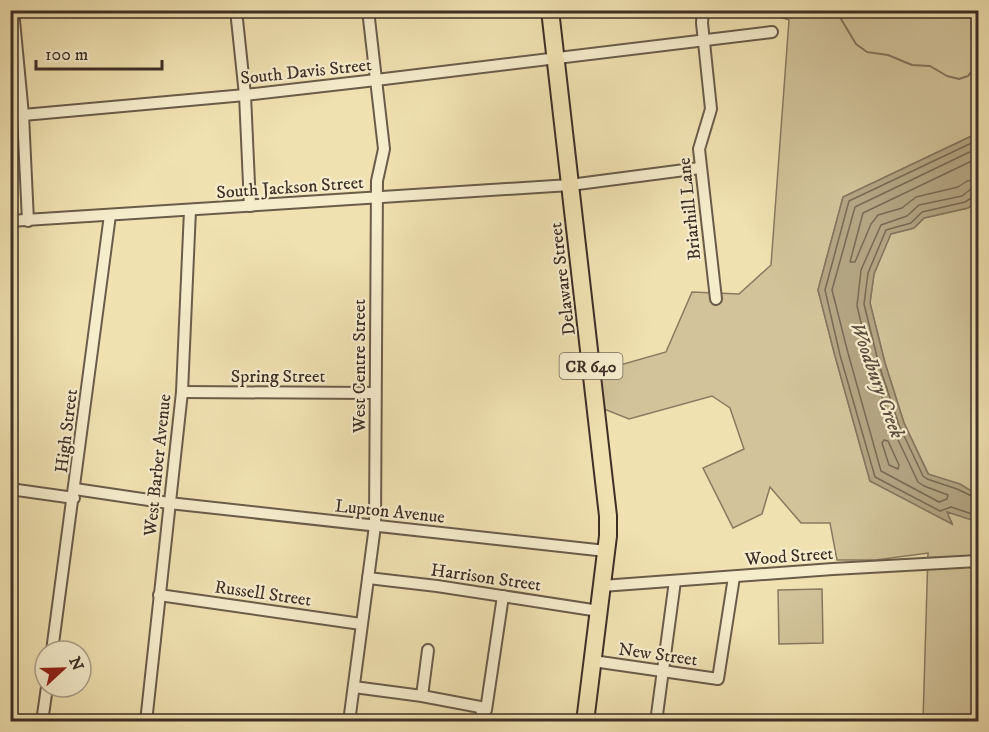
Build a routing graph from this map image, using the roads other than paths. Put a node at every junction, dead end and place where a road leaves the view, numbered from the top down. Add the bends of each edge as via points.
1 (13, 10) edge
2 (237, 10) edge
3 (368, 10) edge
4 (550, 10) edge
5 (703, 10) edge
6 (772, 32) dead end
7 (704, 40) junction
8 (555, 59) junction
9 (376, 80) junction
10 (245, 94) junction
11 (23, 115) junction
12 (700, 168) junction
13 (570, 185) junction
14 (376, 199) junction
15 (250, 206) junction
16 (190, 210) junction
17 (110, 215) junction
18 (28, 220) junction
19 (10, 221) edge
20 (716, 298) dead end
21 (182, 392) junction
22 (375, 393) junction
23 (10, 489) edge
24 (74, 493) junction
25 (169, 503) junction
26 (375, 526) junction
27 (606, 551) junction
28 (978, 561) edge
29 (734, 577) junction
30 (368, 578) junction
31 (675, 581) junction
32 (602, 586) junction
33 (159, 595) junction
34 (503, 597) junction
35 (599, 611) junction
36 (361, 624) junction
37 (54, 639) edge
38 (428, 650) dead end
39 (593, 661) junction
40 (662, 671) junction
41 (354, 687) junction
42 (422, 696) junction
43 (45, 699) edge
44 (485, 718) edge
45 (42, 722) edge
46 (146, 722) edge
47 (349, 722) edge
48 (585, 722) edge
49 (656, 722) edge

1 - 11 street
2 - 10 street
3 - 9 street, West Centre Street
4 - 8 main road, Delaware Street / CR 640
5 - 7 street, Briarhill Lane
6 - 7 street, South Davis Street
7 - 8 street, South Davis Street
7 - 12 street, Briarhill Lane via 711,109 699,149
8 - 9 street, South Davis Street
8 - 13 main road, Delaware Street / CR 640
9 - 10 street, South Davis Street
9 - 14 street, West Centre Street via 384,149
10 - 11 street, South Davis Street
10 - 15 street
11 - 18 street
12 - 13 street, South Jackson Street
12 - 20 street, Briarhill Lane
13 - 14 street, South Jackson Street
13 - 27 main road, Delaware Street / CR 640 via 608,516
14 - 15 street, South Jackson Street
14 - 22 street, West Centre Street
15 - 16 street, South Jackson Street
16 - 17 street, South Jackson Street
16 - 21 street, West Barber Avenue
17 - 18 street, South Jackson Street
17 - 24 street, High Street
18 - 19 street, South Jackson Street
21 - 22 street, Spring Street
21 - 25 street, West Barber Avenue
22 - 26 street, West Centre Street
23 - 24 street, Lupton Avenue
24 - 25 street, Lupton Avenue
24 - 37 street, High Street
25 - 26 street, Lupton Avenue
25 - 33 street, West Barber Avenue
26 - 27 street, Lupton Avenue
26 - 30 street, West Centre Street
27 - 32 main road, Delaware Street / CR 640
28 - 29 street, Wood Street
29 - 31 street, Wood Street
29 - 40 street, New Street via 718,679
30 - 34 street, Harrison Street
30 - 36 street, West Centre Street
31 - 32 street, Wood Street
31 - 40 street
32 - 35 main road, Delaware Street / CR 640
33 - 36 street, Russell Street
33 - 46 street, West Barber Avenue
34 - 35 street, Harrison Street
34 - 44 street
35 - 39 main road, Delaware Street / CR 640
36 - 41 street, West Centre Street
38 - 42 street
39 - 40 street, New Street
39 - 48 main road, Delaware Street / CR 640
40 - 49 street
41 - 42 street
41 - 47 street, West Centre Street
42 - 44 street via 480,707
43 - 45 street

